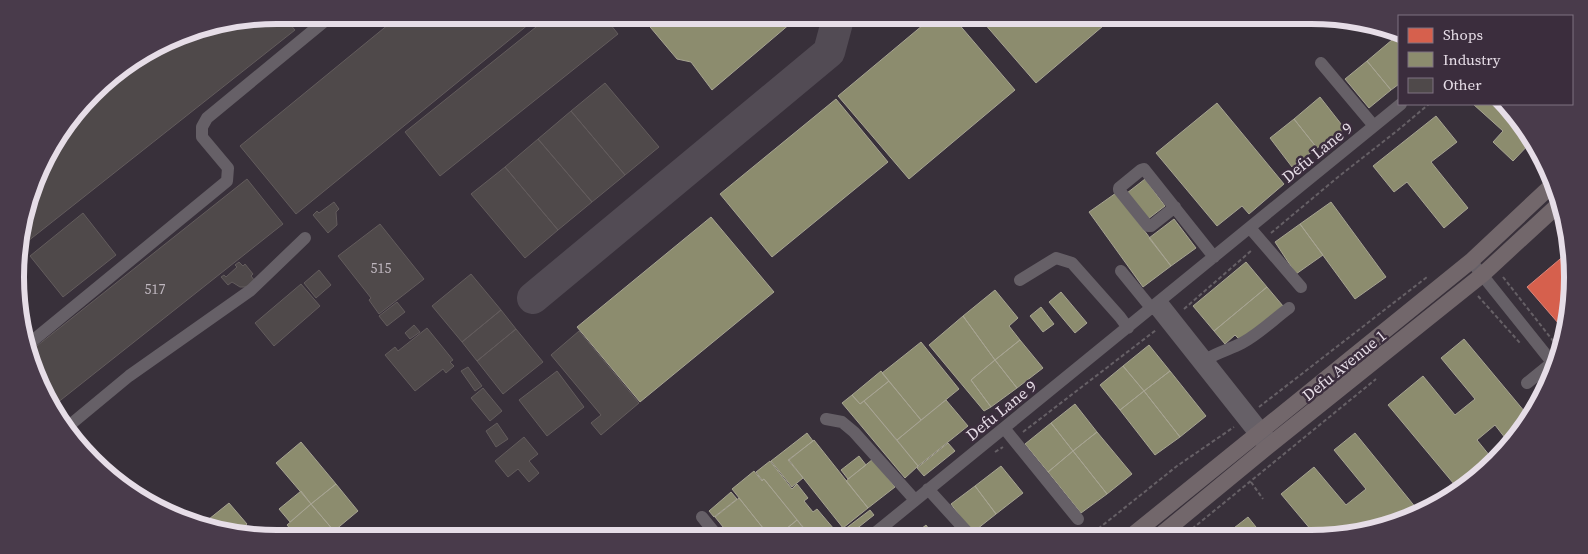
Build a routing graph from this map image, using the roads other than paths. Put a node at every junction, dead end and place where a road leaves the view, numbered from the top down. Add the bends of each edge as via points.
1 (321, 24) edge
2 (1321, 63) dead end
3 (1400, 105) edge
4 (1374, 126) junction
5 (1548, 189) edge
6 (1176, 207) junction
7 (1555, 208) edge
8 (1250, 228) junction
9 (305, 238) dead end
10 (1214, 257) junction
11 (1470, 261) junction
12 (1488, 270) junction
13 (1121, 271) dead end
14 (1020, 280) dead end
15 (1301, 287) dead end
16 (1155, 306) junction
17 (1289, 308) dead end
18 (1128, 328) junction
19 (32, 341) edge
20 (1207, 359) junction
21 (1551, 359) edge
22 (1547, 369) edge
23 (1527, 383) dead end
24 (1247, 417) junction
25 (826, 419) dead end
26 (71, 424) edge
27 (1004, 428) junction
28 (1259, 432) junction
29 (1269, 445) junction
30 (928, 489) junction
31 (916, 500) junction
32 (702, 517) dead end
33 (1078, 519) dead end
34 (713, 530) edge
35 (879, 530) edge
36 (965, 530) edge
37 (1139, 530) edge
38 (1166, 530) edge

1 - 19 street via 207,118 202,127 202,137 228,168 227,181
2 - 4 street
3 - 4 street, Defu Lane 9
4 - 8 street, Defu Lane 9
5 - 11 main road, Defu Avenue 1
6 - 6 street via 1144,170 1119,190 1148,226
6 - 10 street
7 - 12 main road, Defu Avenue 1
8 - 10 street, Defu Lane 9
8 - 15 street
9 - 26 street via 251,290 129,376
10 - 16 street, Defu Lane 9
11 - 12 street
11 - 28 main road, Defu Avenue 1
12 - 21 street
12 - 29 main road, Defu Avenue 1
13 - 16 street
14 - 18 street via 1056,258 1066,260
16 - 18 street, Defu Lane 9
16 - 20 street
16 - 24 street
17 - 20 street via 1247,340
18 - 27 street, Defu Lane 9
20 - 24 street
22 - 23 street
24 - 28 street
25 - 31 street via 842,422 854,432
27 - 30 street, Defu Lane 9
27 - 33 street
28 - 29 street
28 - 37 main road, Defu Avenue 1
29 - 38 main road, Defu Avenue 1
30 - 31 street, Defu Lane 9
30 - 36 street
31 - 35 street, Defu Lane 9
32 - 34 street

